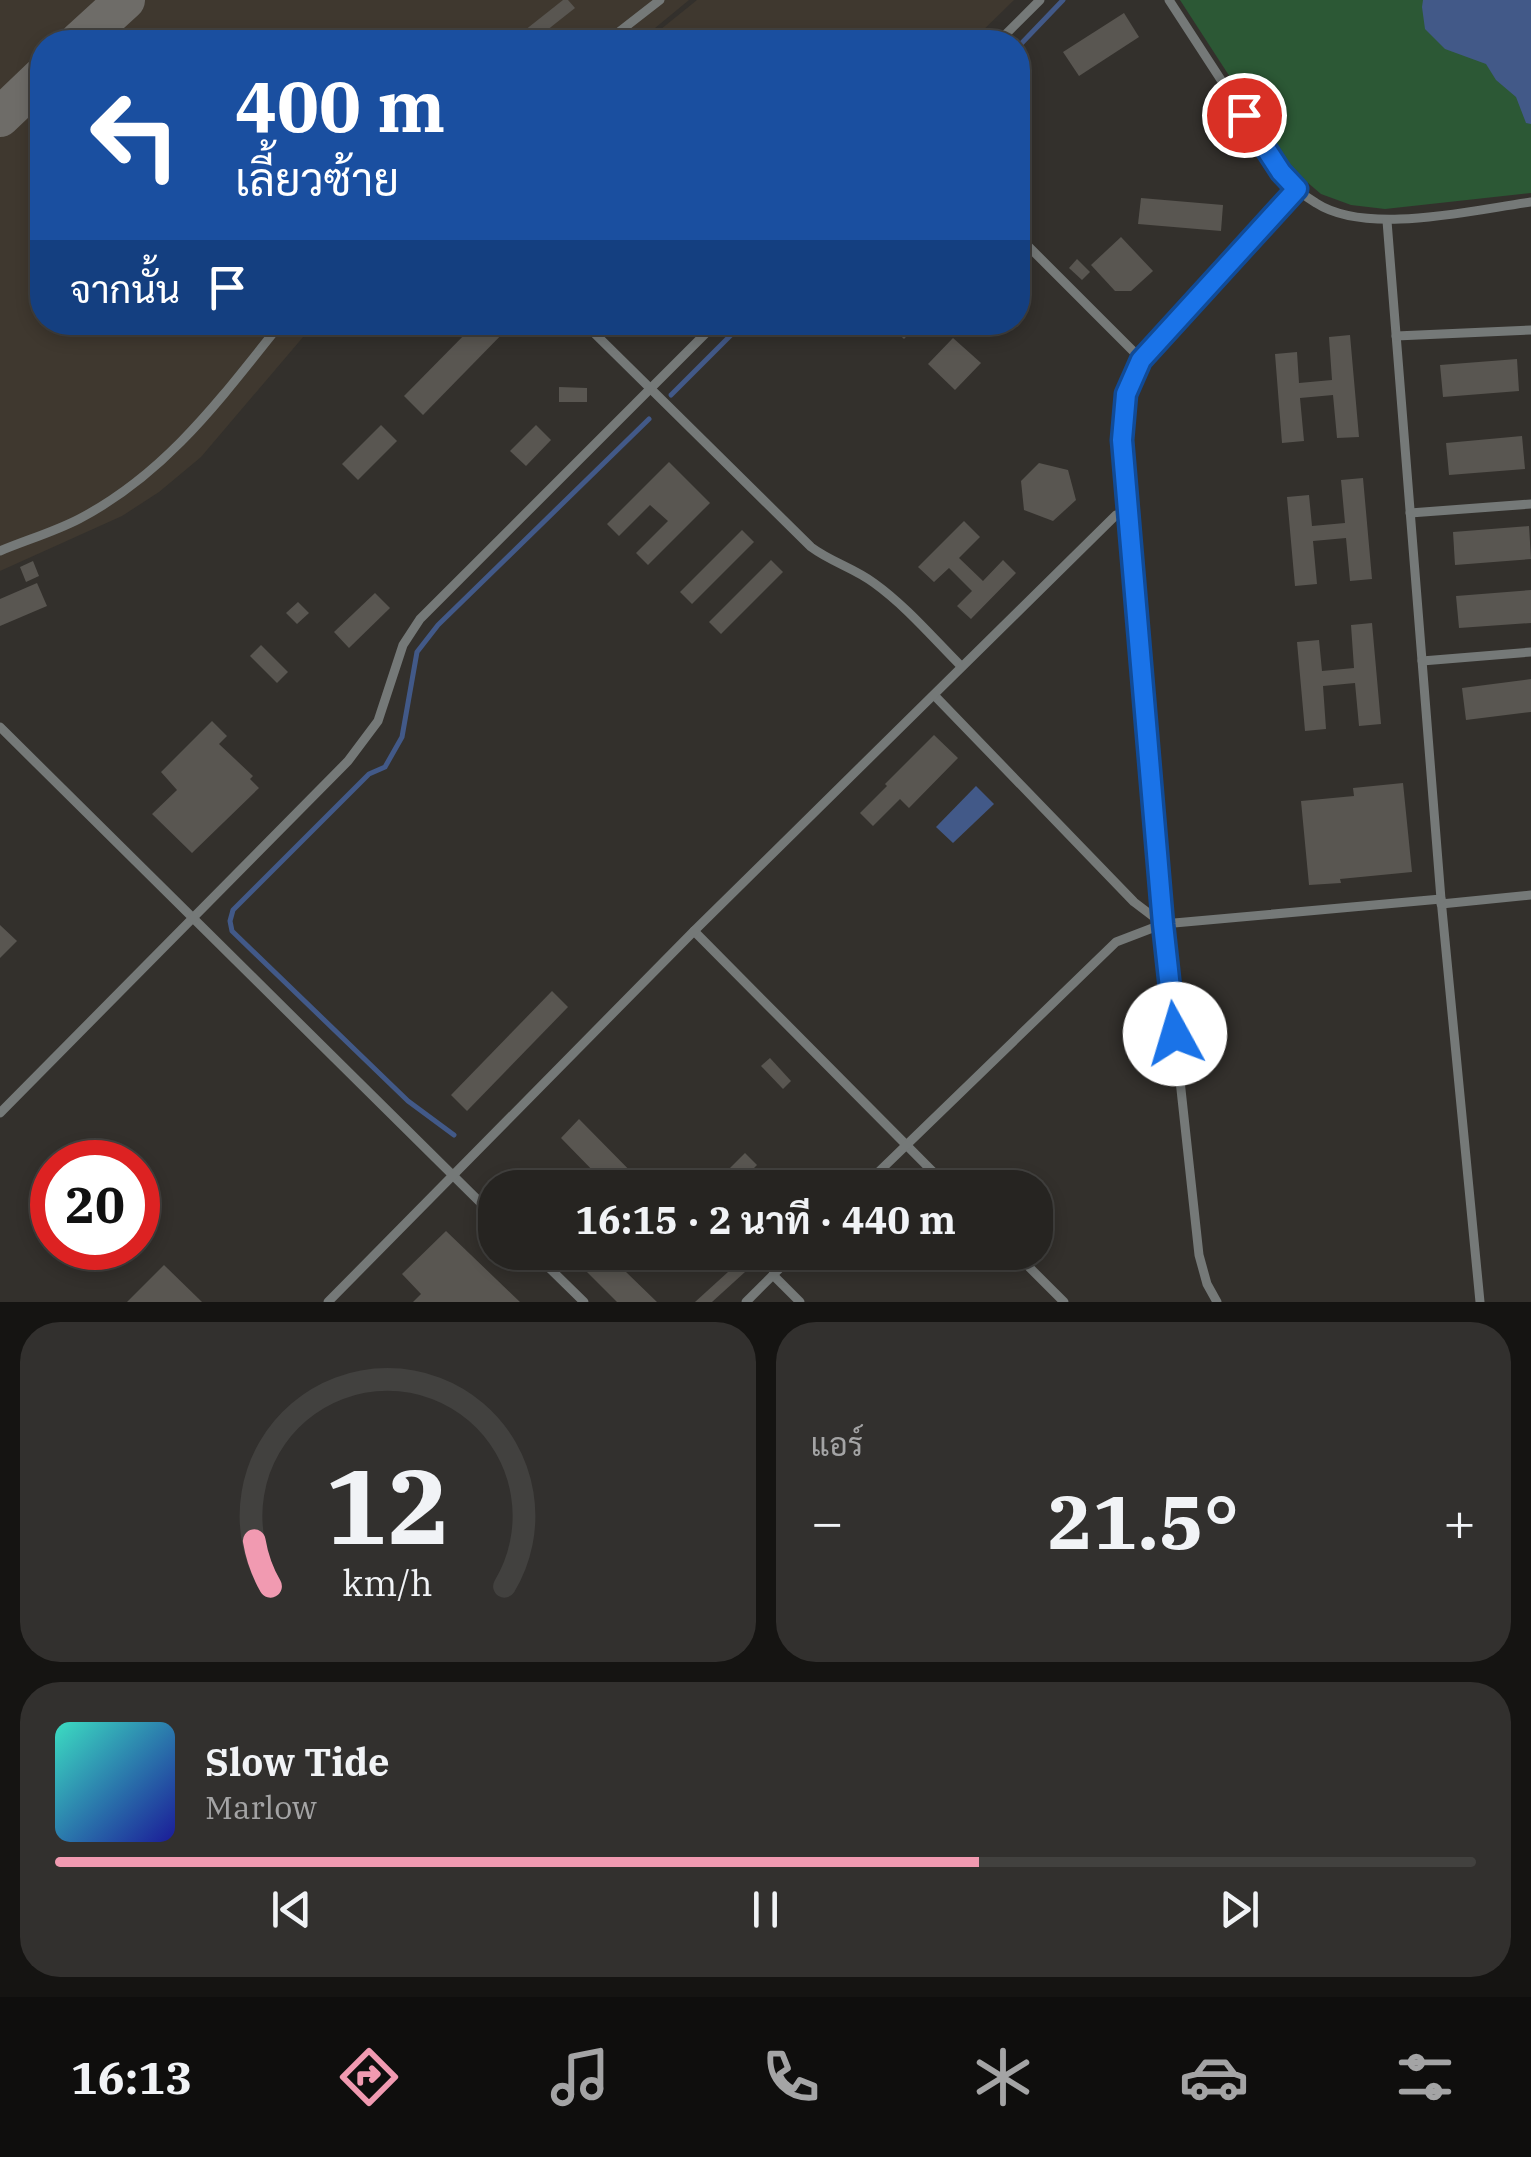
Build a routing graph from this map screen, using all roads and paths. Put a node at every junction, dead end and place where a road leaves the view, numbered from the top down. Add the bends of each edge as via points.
1 (660, 0) edge
2 (1040, 0) edge
3 (1169, 0) edge
4 (621, 30) edge
5 (1010, 30) edge
6 (1297, 189) junction
7 (1531, 202) edge
8 (1388, 221) junction
9 (1030, 248) edge
10 (1531, 330) edge
11 (272, 335) edge
12 (596, 335) edge
13 (705, 335) edge
14 (1396, 336) junction
15 (1141, 360) junction
16 (650, 389) junction
17 (1531, 504) edge
18 (1128, 513) junction
19 (1410, 513) junction
20 (0, 551) edge
21 (1531, 652) edge
22 (1422, 661) junction
23 (961, 666) junction
24 (934, 695) junction
25 (0, 727) edge
26 (1531, 895) edge
27 (1441, 902) junction
28 (194, 918) junction
29 (1163, 924) junction
30 (694, 931) junction
31 (0, 1113) edge
32 (906, 1145) junction
33 (880, 1170) edge
34 (931, 1170) edge
35 (453, 1176) junction
36 (478, 1200) edge
37 (551, 1270) edge
38 (778, 1270) edge
39 (1032, 1270) edge
40 (773, 1275) junction
41 (328, 1302) edge
42 (584, 1302) edge
43 (746, 1302) edge
44 (800, 1302) edge
45 (1064, 1302) edge
46 (1217, 1302) edge
47 (1480, 1302) edge

1 - 4 lane
2 - 5 lane
3 - 6 lane
6 - 8 lane via 1350,217
6 - 15 lane
7 - 8 lane
8 - 14 lane
9 - 15 lane
10 - 14 lane
11 - 20 lane via 203,420 135,484 78,519
12 - 16 lane
13 - 16 lane
14 - 19 lane
15 - 18 lane via 1126,394 1122,440
16 - 23 lane via 812,547 891,596
16 - 28 lane via 420,619 366,738
17 - 19 lane
18 - 23 lane via 1116,514
18 - 29 lane
19 - 22 lane
21 - 22 lane
22 - 27 lane
23 - 24 lane
24 - 29 lane
24 - 30 lane
25 - 28 lane
26 - 27 lane
27 - 29 lane
27 - 47 lane
28 - 31 lane
28 - 35 lane
29 - 32 lane via 1116,942
29 - 46 lane via 1198,1256
30 - 32 lane
30 - 35 lane
32 - 33 lane
32 - 34 lane
35 - 36 lane
35 - 41 lane
37 - 42 lane
38 - 40 lane
39 - 45 lane
40 - 43 lane
40 - 44 lane

